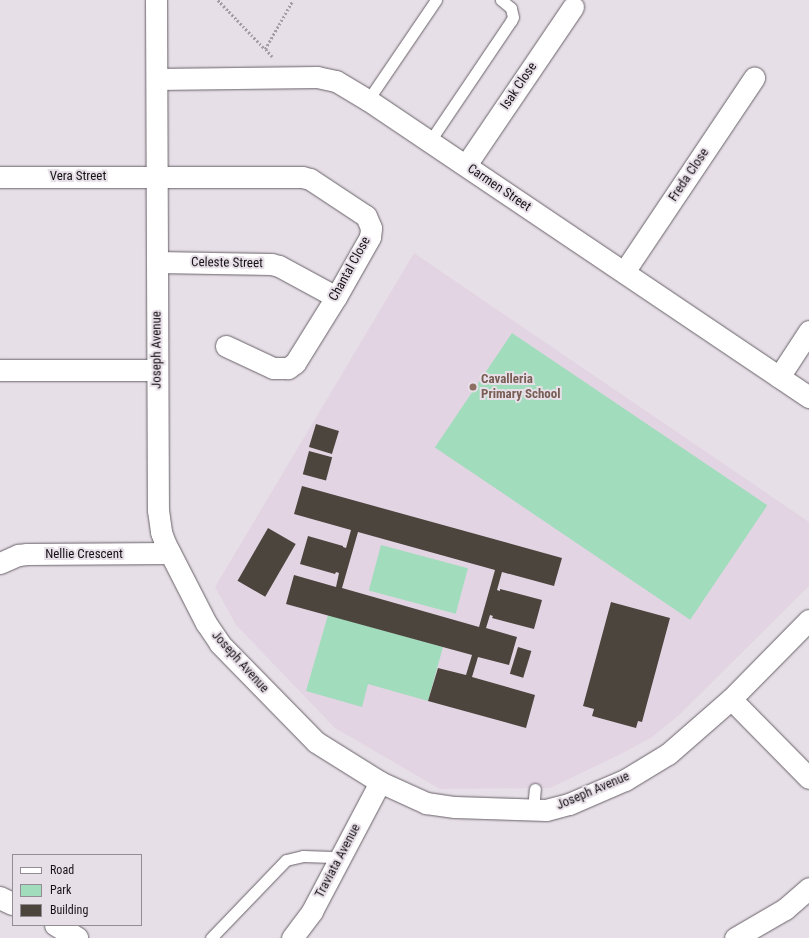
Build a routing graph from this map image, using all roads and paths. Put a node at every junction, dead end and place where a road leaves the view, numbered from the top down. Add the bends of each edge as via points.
1 (156, 0) edge
2 (218, 0) edge
3 (293, 0) edge
4 (436, 0) edge
5 (501, 0) edge
6 (573, 7) dead end
7 (265, 49) junction
8 (272, 55) dead end
9 (754, 78) dead end
10 (157, 80) junction
11 (368, 100) junction
12 (430, 141) junction
13 (466, 166) junction
14 (157, 176) junction
15 (0, 177) edge
16 (157, 262) junction
17 (624, 272) junction
18 (336, 297) junction
19 (809, 332) edge
20 (226, 346) dead end
21 (0, 370) edge
22 (157, 370) junction
23 (779, 377) junction
24 (809, 397) edge
25 (170, 553) junction
26 (0, 562) edge
27 (809, 620) edge
28 (731, 699) junction
29 (809, 778) edge
30 (380, 782) junction
31 (536, 789) dead end
32 (533, 810) junction
33 (340, 858) junction
34 (809, 888) edge
35 (0, 898) edge
36 (12, 904) edge
37 (58, 926) edge
38 (746, 936) edge
39 (77, 938) edge
40 (212, 938) edge
41 (292, 938) edge

1 - 10 street, Joseph Avenue
2 - 7 path
3 - 7 path
4 - 11 lane
5 - 12 lane via 511,8 511,21
6 - 13 street, Isak Close
7 - 8 path
9 - 17 street, Freda Close
10 - 11 street, Carmen Street via 327,78
10 - 14 street, Joseph Avenue
11 - 12 street, Carmen Street
12 - 13 street, Carmen Street
13 - 17 street, Carmen Street
14 - 15 street, Vera Street
14 - 16 street, Joseph Avenue
14 - 18 street, Chantal Close via 302,176 366,216 371,228 370,236
16 - 18 street, Celeste Street via 271,264
16 - 22 street, Joseph Avenue
17 - 23 street, Carmen Street
18 - 20 street, Chantal Close via 295,363 288,368 273,368
19 - 23 street
21 - 22 street
22 - 25 street, Joseph Avenue via 158,510 161,532
23 - 24 street, Carmen Street
25 - 26 street, Nellie Crescent via 27,554
25 - 30 street, Joseph Avenue via 206,623 220,644 316,742
27 - 28 street, Joseph Avenue
28 - 29 street
28 - 32 street, Joseph Avenue via 668,754 625,780 570,804 546,810
30 - 32 street, Joseph Avenue via 426,803 455,808
30 - 33 street, Traviata Avenue
31 - 32 lane
33 - 40 lane via 303,856 286,860
33 - 41 street, Traviata Avenue via 312,911
34 - 38 street via 785,909
35 - 36 street
37 - 39 street

